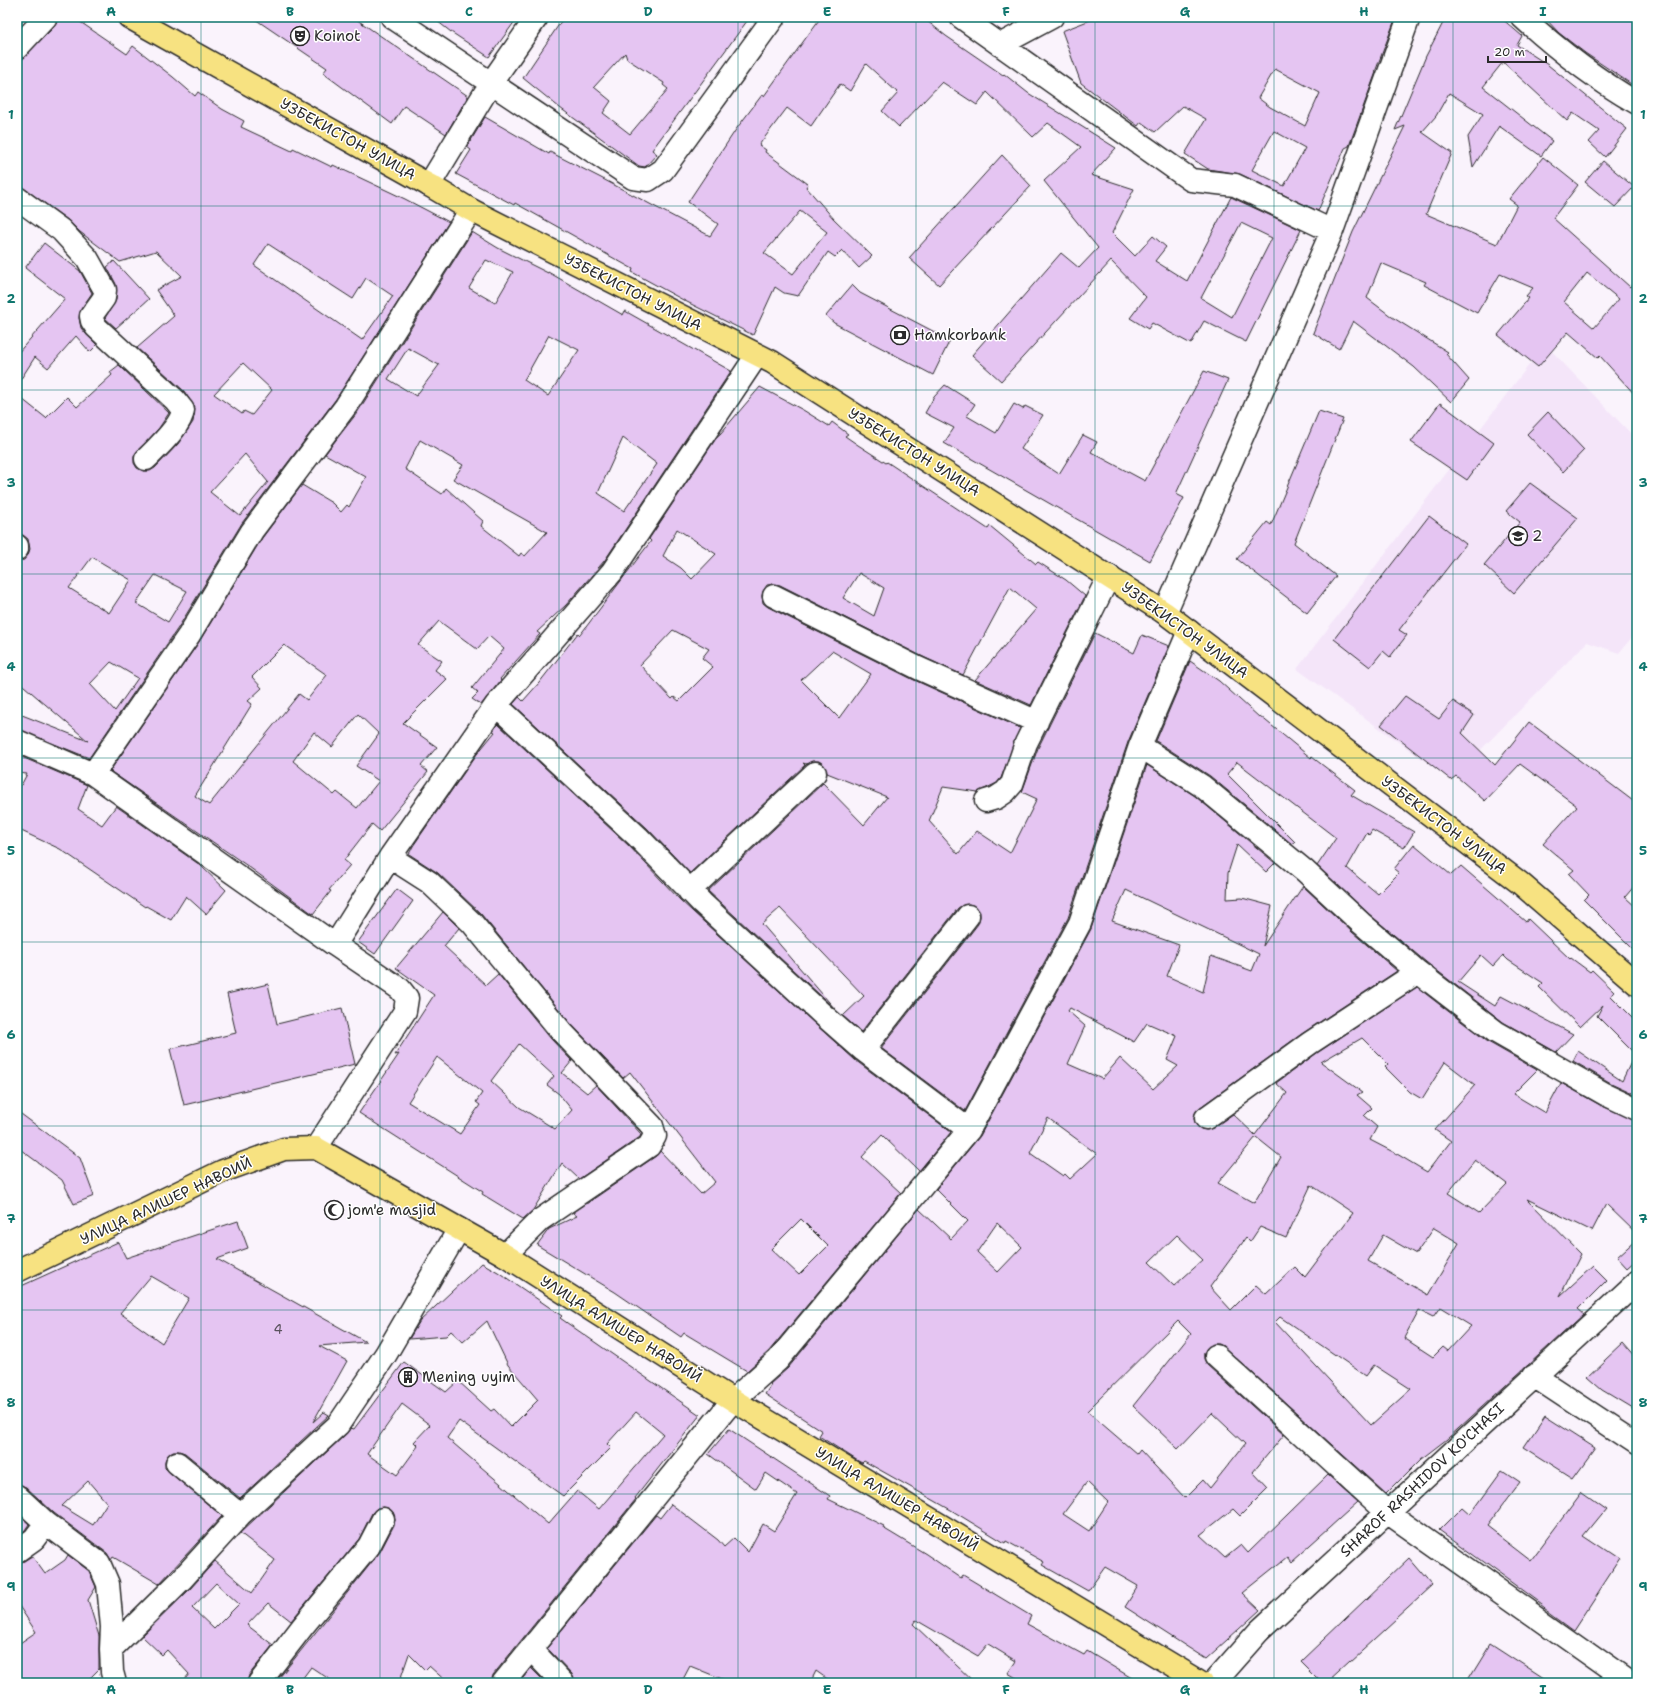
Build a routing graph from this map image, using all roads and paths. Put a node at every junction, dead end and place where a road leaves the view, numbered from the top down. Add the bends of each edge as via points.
1 (46, 17) edge
2 (129, 17) edge
3 (392, 17) edge
4 (537, 17) edge
5 (774, 17) edge
6 (961, 17) edge
7 (1052, 17) edge
8 (1409, 17) edge
9 (1522, 17) edge
10 (1000, 45) junction
11 (17, 48) edge
12 (491, 83) junction
13 (1637, 103) edge
14 (429, 185) junction
15 (17, 198) edge
16 (471, 210) junction
17 (1332, 230) junction
18 (757, 355) junction
19 (146, 459) dead end
20 (17, 546) edge
21 (17, 549) edge
22 (1109, 576) junction
23 (774, 596) dead end
24 (1165, 613) junction
25 (1189, 631) junction
26 (496, 705) junction
27 (1037, 722) junction
28 (17, 741) edge
29 (1140, 746) junction
30 (815, 773) dead end
31 (93, 774) junction
32 (986, 801) dead end
33 (390, 857) junction
34 (689, 891) junction
35 (968, 916) dead end
36 (335, 945) junction
37 (1418, 972) junction
38 (1637, 984) edge
39 (863, 1050) junction
40 (1637, 1109) edge
41 (1206, 1118) dead end
42 (969, 1130) junction
43 (316, 1148) junction
44 (459, 1229) junction
45 (505, 1255) junction
46 (17, 1271) edge
47 (1637, 1282) edge
48 (1216, 1356) dead end
49 (1534, 1376) junction
50 (733, 1400) junction
51 (1637, 1444) edge
52 (177, 1464) dead end
53 (17, 1496) edge
54 (1387, 1512) junction
55 (240, 1515) junction
56 (383, 1519) dead end
57 (46, 1523) junction
58 (17, 1551) edge
59 (111, 1649) junction
60 (531, 1649) junction
61 (115, 1683) edge
62 (259, 1683) edge
63 (502, 1683) edge
64 (563, 1683) edge
65 (1202, 1683) edge
66 (1213, 1683) edge
67 (1629, 1683) edge

1 - 11 street
2 - 14 main road, УЗБЕКИСТОН УЛИЦА
3 - 12 street
4 - 12 street
5 - 12 street via 663,170 648,180 633,178
6 - 10 street
7 - 10 street
8 - 17 street
9 - 13 street via 1552,44 1608,86
10 - 17 street via 1192,180 1235,185
12 - 14 street
14 - 16 main road, УЗБЕКИСТОН УЛИЦА
15 - 19 street via 61,230 87,258 105,290 104,298 91,316 92,321 183,410 183,416 177,424
16 - 18 main road, УЗБЕКИСТОН УЛИЦА
16 - 31 street via 346,406 252,531 189,635
17 - 24 street
18 - 22 main road, УЗБЕКИСТОН УЛИЦА
18 - 26 street via 612,572
20 - 21 street
22 - 24 main road, УЗБЕКИСТОН УЛИЦА
22 - 27 street
23 - 27 street via 918,668
24 - 25 main road, УЗБЕКИСТОН УЛИЦА
25 - 29 street
25 - 38 main road, УЗБЕКИСТОН УЛИЦА via 1520,883
26 - 33 street
26 - 34 street via 638,837
27 - 32 street via 1026,743 1012,784 996,798
28 - 31 street
29 - 37 street via 1208,791 1305,871
29 - 42 street via 1080,923
30 - 34 street
31 - 36 street
33 - 36 street
33 - 45 street via 429,882 472,923 561,1032 652,1126 656,1136 650,1146 540,1220
34 - 39 street
35 - 39 street
36 - 43 street via 400,989 407,998 405,1011
37 - 40 street via 1496,1032 1605,1094
37 - 41 street via 1310,1043
39 - 42 street
42 - 50 street via 778,1360
43 - 44 main road, УЛИЦА АЛИШЕР НАВОИЙ
43 - 46 main road, УЛИЦА АЛИШЕР НАВОИЙ via 284,1149 223,1171
44 - 45 main road, УЛИЦА АЛИШЕР НАВОИЙ
44 - 55 street via 386,1354 338,1425
45 - 50 main road, УЛИЦА АЛИШЕР НАВОИЙ
47 - 49 street, SHAROF RASHIDOV KO'CHASI
48 - 54 street
49 - 51 street
49 - 54 street, SHAROF RASHIDOV KO'CHASI
50 - 60 street
50 - 65 main road, УЛИЦА АЛИШЕР НАВОИЙ
52 - 55 street
53 - 57 street
54 - 66 street, SHAROF RASHIDOV KO'CHASI via 1259,1631
54 - 67 street
55 - 59 street via 181,1580
56 - 62 street via 369,1546
57 - 58 street via 34,1539
57 - 59 street via 99,1563 108,1584 112,1627
59 - 61 street
60 - 63 street
60 - 64 street

